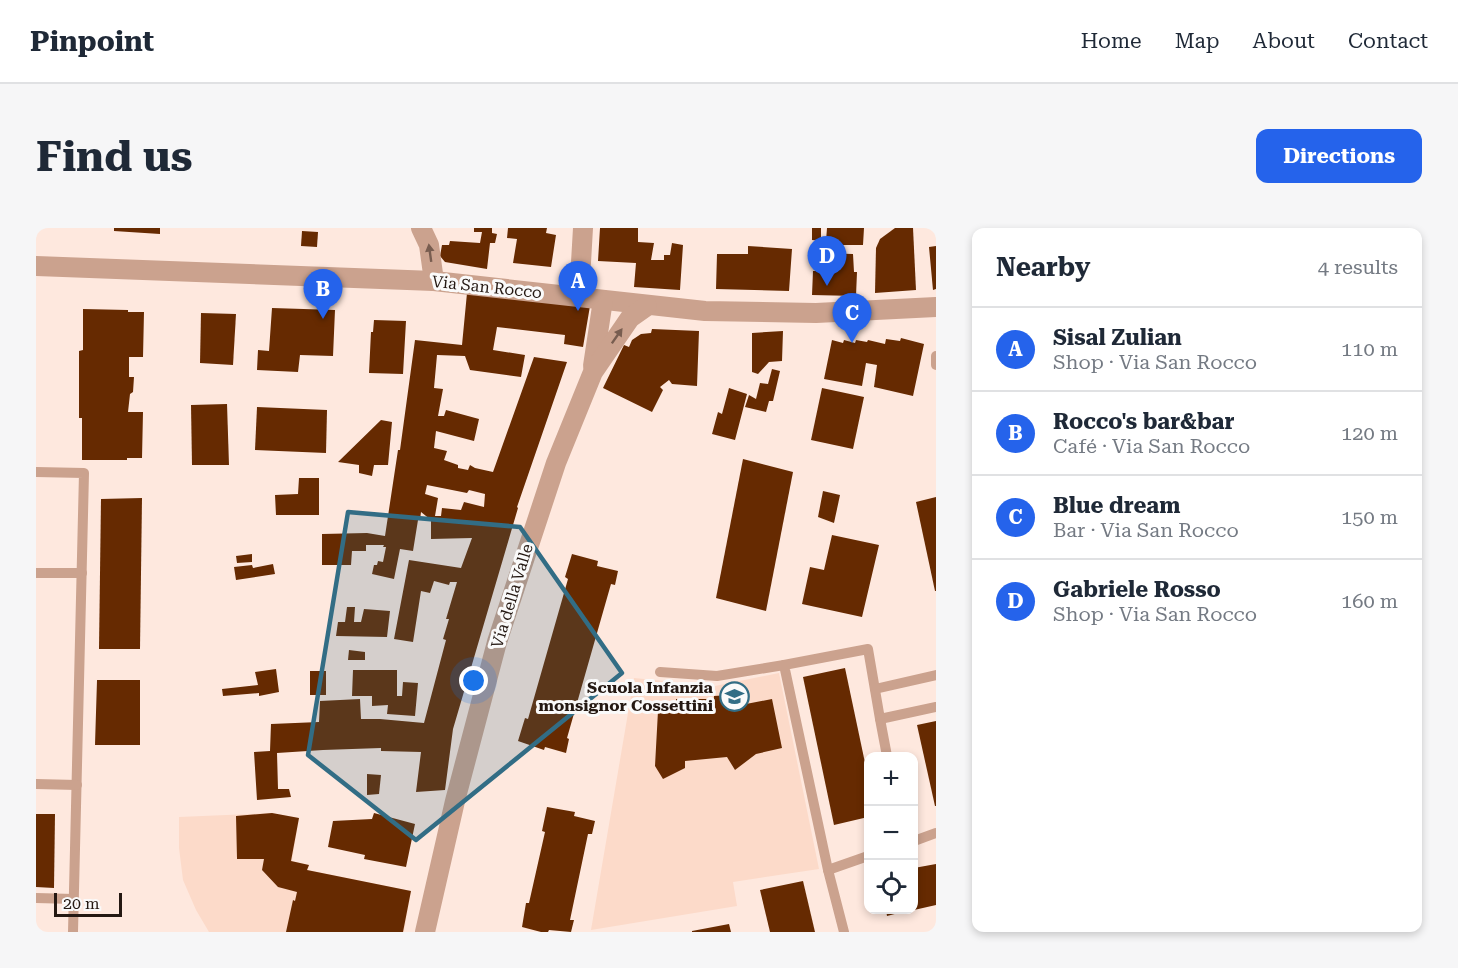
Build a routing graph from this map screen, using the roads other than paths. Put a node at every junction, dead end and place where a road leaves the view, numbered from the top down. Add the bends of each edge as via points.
1 (421, 228) edge
2 (583, 228) edge
3 (36, 266) edge
4 (434, 281) junction
5 (579, 297) junction
6 (603, 300) junction
7 (647, 306) junction
8 (936, 307) edge
9 (936, 356) edge
10 (936, 365) edge
11 (592, 372) junction
12 (36, 472) edge
13 (36, 573) edge
14 (82, 573) junction
15 (784, 665) junction
16 (660, 672) dead end
17 (936, 675) edge
18 (875, 689) junction
19 (936, 706) edge
20 (880, 719) junction
21 (886, 752) edge
22 (36, 784) edge
23 (77, 785) junction
24 (936, 833) edge
25 (918, 840) edge
26 (864, 857) edge
27 (828, 870) junction
28 (36, 898) edge
29 (74, 899) junction
30 (73, 932) edge
31 (425, 932) edge
32 (844, 932) edge

4 -> 1 street via 429,245
2 - 5 street
3 - 4 street, Via San Rocco
4 - 5 street, Via San Rocco
5 - 6 street, Via San Rocco
6 - 7 street, Via San Rocco
6 - 11 street, Via della Valle
7 - 8 street, Via San Rocco via 816,313
11 -> 7 street, Via della Valle via 630,318
9 - 10 lane
11 - 31 street, Via della Valle via 552,472 497,642
12 - 14 lane via 84,473
13 - 14 lane
14 - 23 lane
15 - 16 lane via 717,676
15 - 18 lane via 868,649
15 - 27 lane
17 - 18 lane
18 - 20 lane
19 - 20 lane
20 - 21 lane
22 - 23 lane
23 - 29 lane
24 - 25 lane
26 - 27 lane
27 - 32 lane
28 - 29 lane
29 - 30 lane

